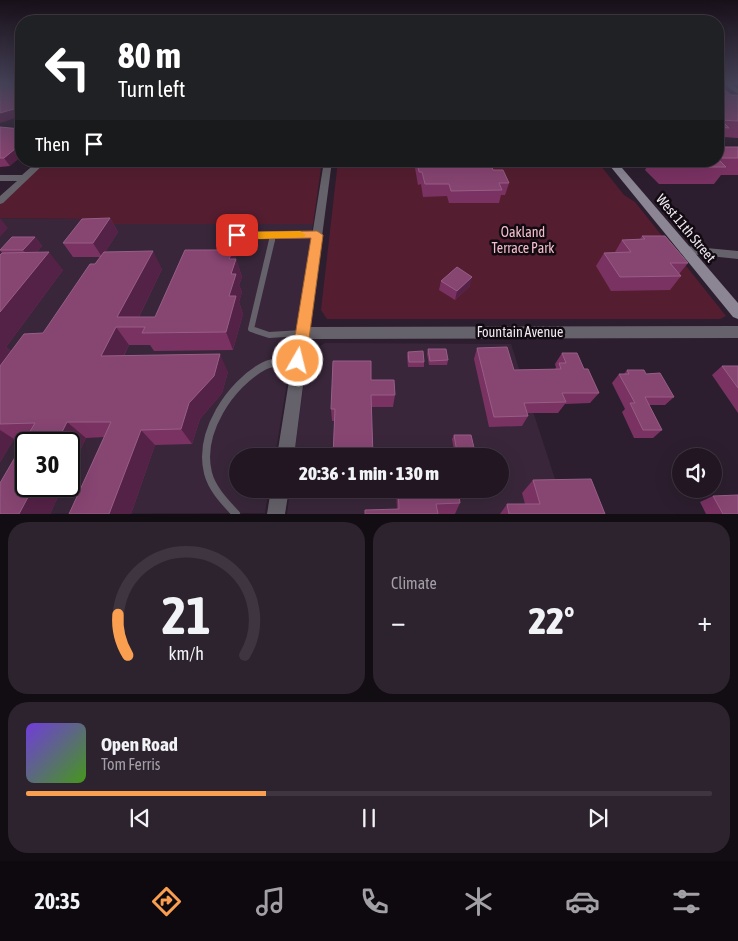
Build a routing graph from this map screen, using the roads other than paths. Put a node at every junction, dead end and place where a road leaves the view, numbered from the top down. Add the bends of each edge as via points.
1 (37, 167) edge
2 (327, 167) edge
3 (616, 167) edge
4 (0, 178) edge
5 (25, 178) junction
6 (0, 201) edge
7 (273, 235) junction
8 (317, 235) junction
9 (685, 250) junction
10 (738, 255) edge
11 (226, 264) edge
12 (738, 314) edge
13 (738, 332) edge
14 (302, 333) junction
15 (298, 361) junction
16 (285, 448) edge
17 (279, 498) edge
18 (236, 514) edge
19 (276, 514) edge

1 - 5 street
2 - 8 street
3 - 9 main road, West 11th Street
4 - 5 street
5 - 6 street
7 - 8 lane
7 - 11 lane via 237,235
7 - 14 lane via 251,329 256,333 281,335
8 - 14 street
9 - 10 street
9 - 12 main road, West 11th Street
13 - 14 street, Fountain Avenue
14 - 15 street
15 - 16 street
15 - 18 lane via 264,366 239,386 219,412 211,430 206,454 208,472 217,491
17 - 19 street

